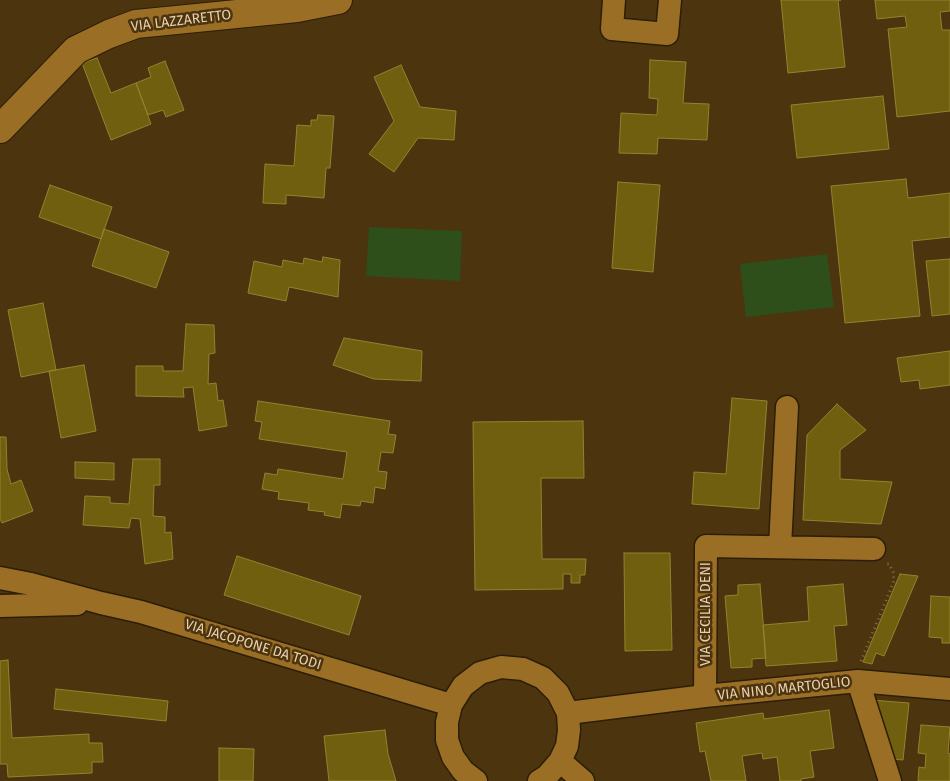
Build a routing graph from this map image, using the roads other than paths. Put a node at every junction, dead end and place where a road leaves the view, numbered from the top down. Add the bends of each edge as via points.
1 (338, 0) edge
2 (614, 0) edge
3 (670, 0) edge
4 (0, 127) edge
5 (787, 407) dead end
6 (780, 547) junction
7 (874, 549) road end
8 (0, 578) edge
9 (101, 603) junction
10 (0, 606) edge
11 (858, 681) junction
12 (950, 689) edge
13 (705, 696) junction
14 (451, 705) junction
15 (568, 713) junction
16 (560, 761) junction
17 (476, 781) edge
18 (539, 781) edge
19 (583, 781) edge
20 (890, 781) edge

1 - 4 street, VIA LAZZARETTO via 297,8 136,24 109,34 76,50
2 - 3 street via 612,30 667,34
5 - 6 street
6 - 7 street, VIA CECILIA DENI
6 - 13 street, VIA CECILIA DENI via 706,546
8 - 9 street
9 - 10 street
9 - 14 street, VIA JACOPONE DA TODI
11 - 12 street, VIA NINO MARTOGLIO
11 - 13 street, VIA NINO MARTOGLIO
11 - 20 street
13 - 15 street, VIA NINO MARTOGLIO
14 - 15 street via 463,686 480,673 501,667 523,669 543,678 558,694
14 - 17 street via 447,740 453,757
15 - 16 street via 567,746
16 - 18 street
16 - 19 street

